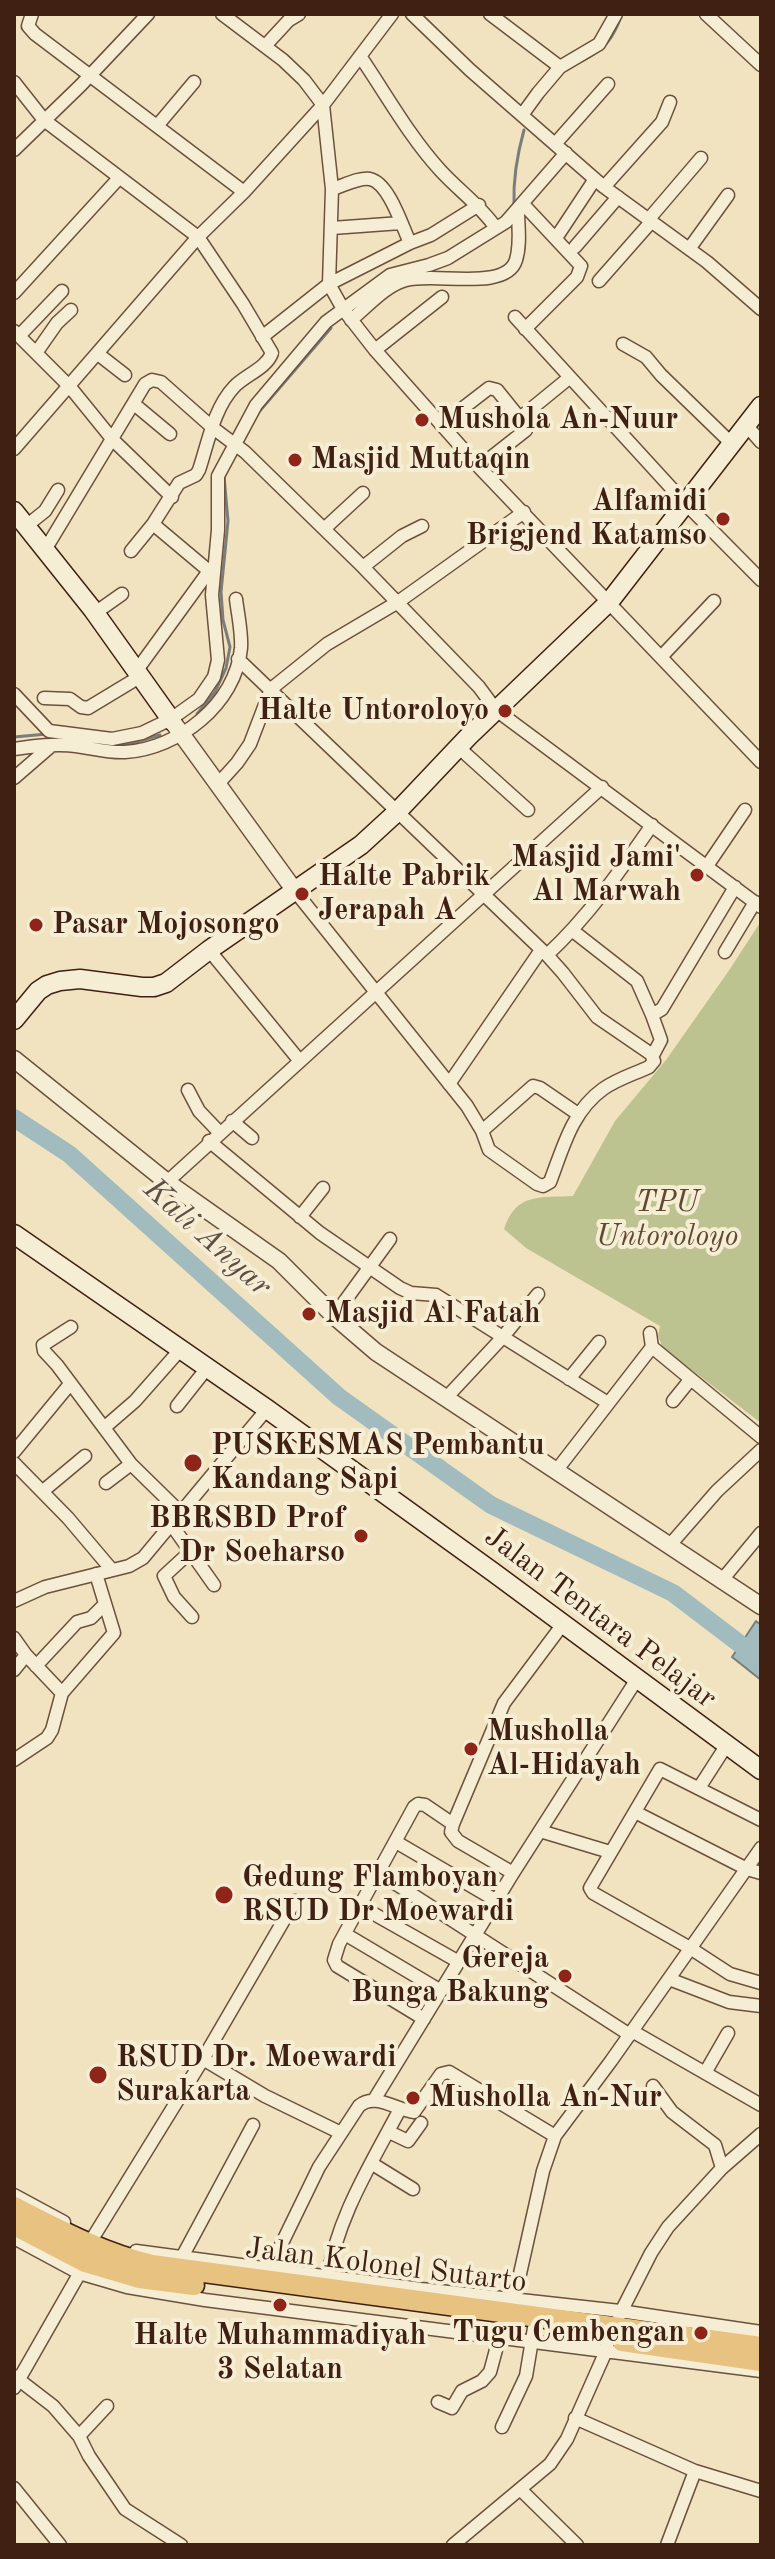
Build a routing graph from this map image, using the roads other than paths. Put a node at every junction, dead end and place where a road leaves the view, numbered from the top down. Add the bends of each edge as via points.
1 (32, 14) edge
2 (148, 14) edge
3 (222, 14) edge
4 (299, 14) edge
5 (392, 14) edge
6 (412, 14) edge
7 (490, 14) edge
8 (616, 14) edge
9 (706, 14) edge
10 (265, 46) junction
11 (360, 56) junction
12 (761, 65) edge
13 (560, 67) junction
14 (91, 75) junction
15 (14, 82) edge
16 (194, 82) dead end
17 (608, 84) dead end
18 (670, 102) dead end
19 (323, 105) junction
20 (522, 115) junction
21 (44, 120) junction
22 (157, 126) junction
23 (560, 149) junction
24 (14, 150) edge
25 (701, 158) dead end
26 (119, 178) junction
27 (600, 183) junction
28 (332, 189) junction
29 (244, 192) junction
30 (728, 195) dead end
31 (618, 197) junction
32 (479, 205) junction
33 (519, 208) junction
34 (650, 221) junction
35 (401, 223) junction
36 (501, 225) junction
37 (332, 228) junction
38 (198, 237) junction
39 (556, 238) junction
40 (410, 243) junction
41 (575, 247) dead end
42 (689, 249) junction
43 (599, 281) dead end
44 (329, 284) junction
45 (62, 291) dead end
46 (14, 293) edge
47 (442, 297) dead end
48 (343, 309) junction
49 (761, 309) edge
50 (71, 310) dead end
51 (515, 317) dead end
52 (351, 320) junction
53 (525, 329) junction
54 (16, 333) edge
55 (262, 337) junction
56 (623, 344) dead end
57 (375, 350) junction
58 (36, 353) junction
59 (98, 354) junction
60 (125, 375) dead end
61 (569, 378) junction
62 (70, 387) junction
63 (134, 404) junction
64 (761, 406) edge
65 (520, 418) junction
66 (441, 425) junction
67 (746, 425) junction
68 (213, 428) junction
69 (170, 434) dead end
70 (113, 440) junction
71 (761, 442) edge
72 (731, 443) junction
73 (239, 448) junction
74 (14, 449) edge
75 (479, 467) junction
76 (58, 490) dead end
77 (363, 493) dead end
78 (172, 497) junction
79 (685, 503) junction
80 (14, 511) edge
81 (524, 512) junction
82 (153, 524) junction
83 (422, 526) dead end
84 (25, 527) junction
85 (324, 529) junction
86 (45, 550) junction
87 (131, 551) dead end
88 (363, 567) junction
89 (211, 572) junction
90 (760, 577) edge
91 (122, 594) dead end
92 (236, 599) dead end
93 (610, 601) junction
94 (714, 601) dead end
95 (398, 602) junction
96 (95, 613) junction
97 (661, 657) junction
98 (238, 659) junction
99 (139, 673) junction
100 (271, 689) junction
101 (14, 694) edge
102 (44, 698) dead end
103 (496, 710) junction
104 (175, 724) junction
105 (55, 740) junction
106 (458, 747) junction
107 (14, 749) edge
108 (758, 753) edge
109 (14, 778) edge
110 (218, 784) junction
111 (602, 787) junction
112 (528, 810) dead end
113 (745, 810) dead end
114 (397, 812) junction
115 (652, 825) junction
116 (707, 866) junction
117 (735, 887) junction
118 (295, 891) junction
119 (482, 896) junction
120 (759, 905) edge
121 (573, 931) junction
122 (209, 950) junction
123 (725, 952) dead end
124 (544, 953) junction
125 (376, 992) junction
126 (652, 1015) junction
127 (15, 1019) edge
128 (653, 1055) junction
129 (14, 1059) edge
130 (299, 1060) junction
131 (449, 1084) junction
132 (188, 1090) dead end
133 (578, 1114) junction
134 (232, 1121) junction
135 (482, 1131) junction
136 (219, 1132) junction
137 (252, 1138) dead end
138 (209, 1141) junction
139 (167, 1182) junction
140 (323, 1188) dead end
141 (300, 1217) junction
142 (14, 1234) edge
143 (390, 1239) dead end
144 (370, 1267) junction
145 (538, 1294) dead end
146 (334, 1316) junction
147 (71, 1327) dead end
148 (650, 1333) dead end
149 (502, 1338) junction
150 (599, 1342) dead end
151 (652, 1347) junction
152 (180, 1350) junction
153 (207, 1368) junction
154 (569, 1379) junction
155 (690, 1380) junction
156 (70, 1384) junction
157 (446, 1398) junction
158 (673, 1401) dead end
159 (608, 1403) junction
160 (177, 1406) dead end
161 (267, 1409) junction
162 (105, 1427) junction
163 (761, 1437) edge
164 (761, 1450) edge
165 (14, 1452) edge
166 (85, 1456) dead end
167 (14, 1463) edge
168 (131, 1464) junction
169 (556, 1471) junction
170 (106, 1483) dead end
171 (43, 1491) junction
172 (180, 1512) junction
173 (171, 1524) junction
174 (761, 1533) edge
175 (669, 1546) junction
176 (190, 1552) junction
177 (112, 1570) junction
178 (96, 1574) junction
179 (722, 1580) junction
180 (214, 1585) dead end
181 (14, 1601) edge
182 (105, 1604) junction
183 (761, 1606) edge
184 (192, 1617) dead end
185 (563, 1624) junction
186 (14, 1638) edge
187 (26, 1655) junction
188 (36, 1666) junction
189 (14, 1670) edge
190 (637, 1679) junction
191 (62, 1693) junction
192 (726, 1746) junction
193 (14, 1760) edge
194 (761, 1770) edge
195 (699, 1788) junction
196 (635, 1812) junction
197 (761, 1820) edge
198 (453, 1824) junction
199 (540, 1831) junction
200 (396, 1842) junction
201 (761, 1848) edge
202 (610, 1852) junction
203 (747, 1869) junction
204 (379, 1873) junction
205 (513, 1873) junction
206 (761, 1873) edge
207 (295, 1901) dead end
208 (497, 1901) junction
209 (360, 1906) junction
210 (345, 1934) junction
211 (476, 1934) junction
212 (690, 1948) junction
213 (459, 1962) junction
214 (743, 1978) junction
215 (669, 1979) junction
216 (761, 1983) edge
217 (441, 1991) junction
218 (738, 2004) junction
219 (761, 2006) edge
220 (424, 2019) junction
221 (631, 2033) junction
222 (728, 2033) dead end
223 (203, 2059) junction
224 (705, 2073) junction
225 (653, 2086) dead end
226 (374, 2100) junction
227 (761, 2105) edge
228 (400, 2109) junction
229 (421, 2123) dead end
230 (253, 2125) dead end
231 (389, 2132) junction
232 (341, 2133) junction
233 (761, 2134) edge
234 (555, 2136) junction
235 (371, 2163) junction
236 (722, 2168) junction
237 (413, 2189) dead end
238 (14, 2195) edge
239 (14, 2207) edge
240 (14, 2225) edge
241 (14, 2238) edge
242 (87, 2254) junction
243 (181, 2264) junction
244 (266, 2275) junction
245 (326, 2283) junction
246 (507, 2319) junction
247 (613, 2332) junction
248 (761, 2332) edge
249 (533, 2334) junction
250 (761, 2347) edge
251 (725, 2361) junction
252 (761, 2361) edge
253 (761, 2371) edge
254 (16, 2381) edge
255 (438, 2402) dead end
256 (107, 2406) dead end
257 (575, 2418) junction
258 (502, 2427) dead end
259 (79, 2436) junction
260 (695, 2471) junction
261 (14, 2488) edge
262 (521, 2490) junction
263 (761, 2491) edge
264 (60, 2545) edge
265 (181, 2545) edge
266 (453, 2545) edge
267 (577, 2545) edge
268 (667, 2545) edge

1 - 14 street via 30,30
2 - 14 street
3 - 10 street
4 - 10 street
5 - 11 street
6 - 20 street
7 - 13 street
8 - 13 street via 599,44
9 - 12 street
10 - 19 street
11 - 19 street
11 - 32 street via 428,155
13 - 20 street
14 - 21 street
14 - 22 street
15 - 21 street
16 - 22 street
17 - 23 street
18 - 27 street via 662,122
19 - 28 street
19 - 29 street
20 - 23 street
21 - 24 street
21 - 26 street
22 - 29 street
23 - 27 street
23 - 33 street
25 - 34 street
26 - 38 street
26 - 46 street
27 - 31 street
27 - 39 street
28 - 35 street via 372,180 386,190
28 - 37 street
29 - 38 street
30 - 42 street
31 - 34 street
31 - 41 street
32 - 36 street
32 - 40 street
33 - 36 street
33 - 39 street
33 - 52 street via 517,256 506,274 405,280
34 - 42 street
34 - 43 street
35 - 37 street
35 - 40 street
36 - 48 street via 448,258 394,273
37 - 44 street
38 - 55 street
38 - 59 street
39 - 53 street via 580,263 580,272
40 - 44 street
42 - 49 street
44 - 48 street
44 - 55 street
45 - 54 street
47 - 57 street
48 - 52 street
48 - 73 street via 316,332 265,394
50 - 58 street
51 - 53 street
52 - 57 street
53 - 61 street
54 - 58 street
55 - 68 street via 270,359 234,387
56 - 72 street via 646,357
57 - 66 street
58 - 62 street
59 - 60 street
59 - 62 street
61 - 65 street
61 - 79 street
62 - 70 street
62 - 74 street
63 - 68 street via 145,384 155,380
63 - 69 street
63 - 70 street
64 - 67 main road
65 - 66 street via 493,387
65 - 75 street via 525,433
66 - 75 street
67 - 71 street
67 - 72 main road
68 - 73 street
68 - 78 street via 199,470 179,483
70 - 78 street
70 - 86 street
72 - 79 main road
73 - 85 street
73 - 89 street via 218,476
75 - 81 street
76 - 84 street via 45,511
77 - 85 street
78 - 82 street
79 - 90 street
79 - 93 main road
80 - 84 main road
81 - 93 street
81 - 95 street
82 - 87 street
82 - 89 street
83 - 88 street
84 - 86 main road
85 - 88 street
86 - 96 main road
88 - 95 street
89 - 99 street
89 - 104 street via 217,670
91 - 96 street
92 - 98 street
93 - 97 street
93 - 103 main road
94 - 97 street
95 - 100 street via 327,644
95 - 103 street
96 - 99 main road
97 - 108 street
98 - 100 street
98 - 104 street via 236,672 208,715
99 - 102 street via 88,708 70,699
99 - 104 main road
100 - 110 street via 250,744
100 - 114 street
101 - 105 street
103 - 106 main road
103 - 111 street
104 - 105 street via 125,738
104 - 110 street
105 - 107 street
105 - 109 street
106 - 112 street
106 - 114 main road
110 - 118 street
111 - 115 street
111 - 119 street
113 - 116 street
114 - 118 main road via 361,845
114 - 119 street
115 - 116 street
115 - 121 street
116 - 117 street
117 - 120 street
117 - 126 street via 662,1009
118 - 122 main road
118 - 125 street
119 - 124 street
119 - 125 street
120 - 123 street
121 - 124 street
121 - 126 street via 637,981
122 - 127 main road via 161,985 80,979 47,985
122 - 130 street
124 - 128 street via 597,1017
124 - 131 street
125 - 130 street
125 - 131 street
126 - 128 street via 661,1040
128 - 133 street via 651,1065 605,1087
129 - 139 street
130 - 134 street
131 - 135 street
132 - 136 street
133 - 135 street via 533,1086
133 - 135 street via 550,1182 543,1186 489,1150
134 - 136 street
134 - 137 street
136 - 138 street
138 - 139 street
138 - 141 street
139 - 146 street via 279,1261
140 - 141 street
141 - 144 street
142 - 152 main road, Jalan Tentara Pelajar
143 - 144 street
144 - 146 street
144 - 149 street via 411,1293 436,1295
145 - 149 street
146 - 157 street via 376,1352
147 - 156 street via 42,1348
148 - 151 street
149 - 154 street
149 - 157 street
150 - 154 street
151 - 155 street
151 - 159 street
152 - 153 main road, Jalan Tentara Pelajar
152 - 162 street
153 - 160 street
153 - 161 main road, Jalan Tentara Pelajar
154 - 159 street
155 - 158 street
155 - 163 street
156 - 162 street
156 - 165 street
157 - 169 street
159 - 169 street
161 - 172 street
161 - 185 main road, Jalan Tentara Pelajar
162 - 168 street
164 - 175 street
166 - 171 street
167 - 171 street
168 - 170 street
168 - 172 street
169 - 175 street
171 - 177 street
172 - 173 street
173 - 176 street
173 - 177 street via 143,1558
174 - 179 street
175 - 179 street
176 - 180 street
176 - 184 street via 164,1576
177 - 178 street
178 - 181 street
178 - 182 street
179 - 183 street
182 - 188 street via 91,1618 77,1622
182 - 191 street via 114,1633
185 - 190 main road, Jalan Tentara Pelajar
185 - 198 street via 504,1703
186 - 187 street
187 - 188 street
187 - 189 street
188 - 191 street
190 - 192 main road, Jalan Tentara Pelajar
190 - 199 street
191 - 193 street via 47,1738
192 - 194 main road, Jalan Tentara Pelajar
192 - 195 street
195 - 196 street via 660,1769
195 - 197 street
196 - 202 street
196 - 203 street
198 - 200 street via 418,1804
198 - 205 street via 451,1832 458,1841
199 - 202 street
199 - 205 street
200 - 204 street
200 - 208 street
201 - 203 street
202 - 212 street via 590,1890
203 - 206 street
203 - 212 street
204 - 209 street
204 - 211 street
205 - 208 street
207 - 223 street
208 - 211 street
209 - 210 street
209 - 213 street
210 - 217 street
210 - 220 street via 335,1954 337,1966
211 - 213 street
211 - 221 street
212 - 214 street
212 - 215 street
213 - 217 street
214 - 216 street
214 - 218 street
215 - 218 street
215 - 221 street
217 - 220 street
218 - 219 street
220 - 226 street
221 - 224 street
221 - 234 street
222 - 224 street
223 - 232 street
223 - 242 street
224 - 227 street
225 - 236 street via 672,2112 715,2145
226 - 228 street
226 - 232 street via 362,2102
228 - 231 street
228 - 234 street via 416,2111 441,2074 449,2072
229 - 231 street via 408,2141
230 - 243 street
231 - 235 street
232 - 244 street
233 - 236 street
234 - 246 street
235 - 237 street
235 - 245 street via 336,2240
236 - 247 street via 663,2234
238 - 242 street
239 - 242 main road, Jalan Kolonel Sutarto
240 - 242 main road, Jalan Kolonel Sutarto
241 - 242 street
242 - 243 main road, Jalan Kolonel Sutarto
242 - 246 main road, Jalan Kolonel Sutarto via 139,2278
242 - 254 street
243 - 244 main road, Jalan Kolonel Sutarto
244 - 245 main road, Jalan Kolonel Sutarto
245 - 246 main road, Jalan Kolonel Sutarto
246 - 247 main road, Jalan Kolonel Sutarto
246 - 249 main road, Jalan Kolonel Sutarto
246 - 255 street via 487,2376 462,2391 452,2408
247 - 248 street
247 - 249 main road, Jalan Kolonel Sutarto
247 - 250 main road, Jalan Kolonel Sutarto
247 - 251 main road, Jalan Kolonel Sutarto
247 - 257 street
249 - 258 street via 526,2376
251 - 252 main road, Jalan Kolonel Sutarto
251 - 253 street
254 - 259 street via 53,2406
256 - 259 street
257 - 260 street
257 - 262 street via 550,2464
259 - 265 street via 125,2509
260 - 263 street
260 - 268 street
261 - 264 street
262 - 266 street
262 - 267 street

